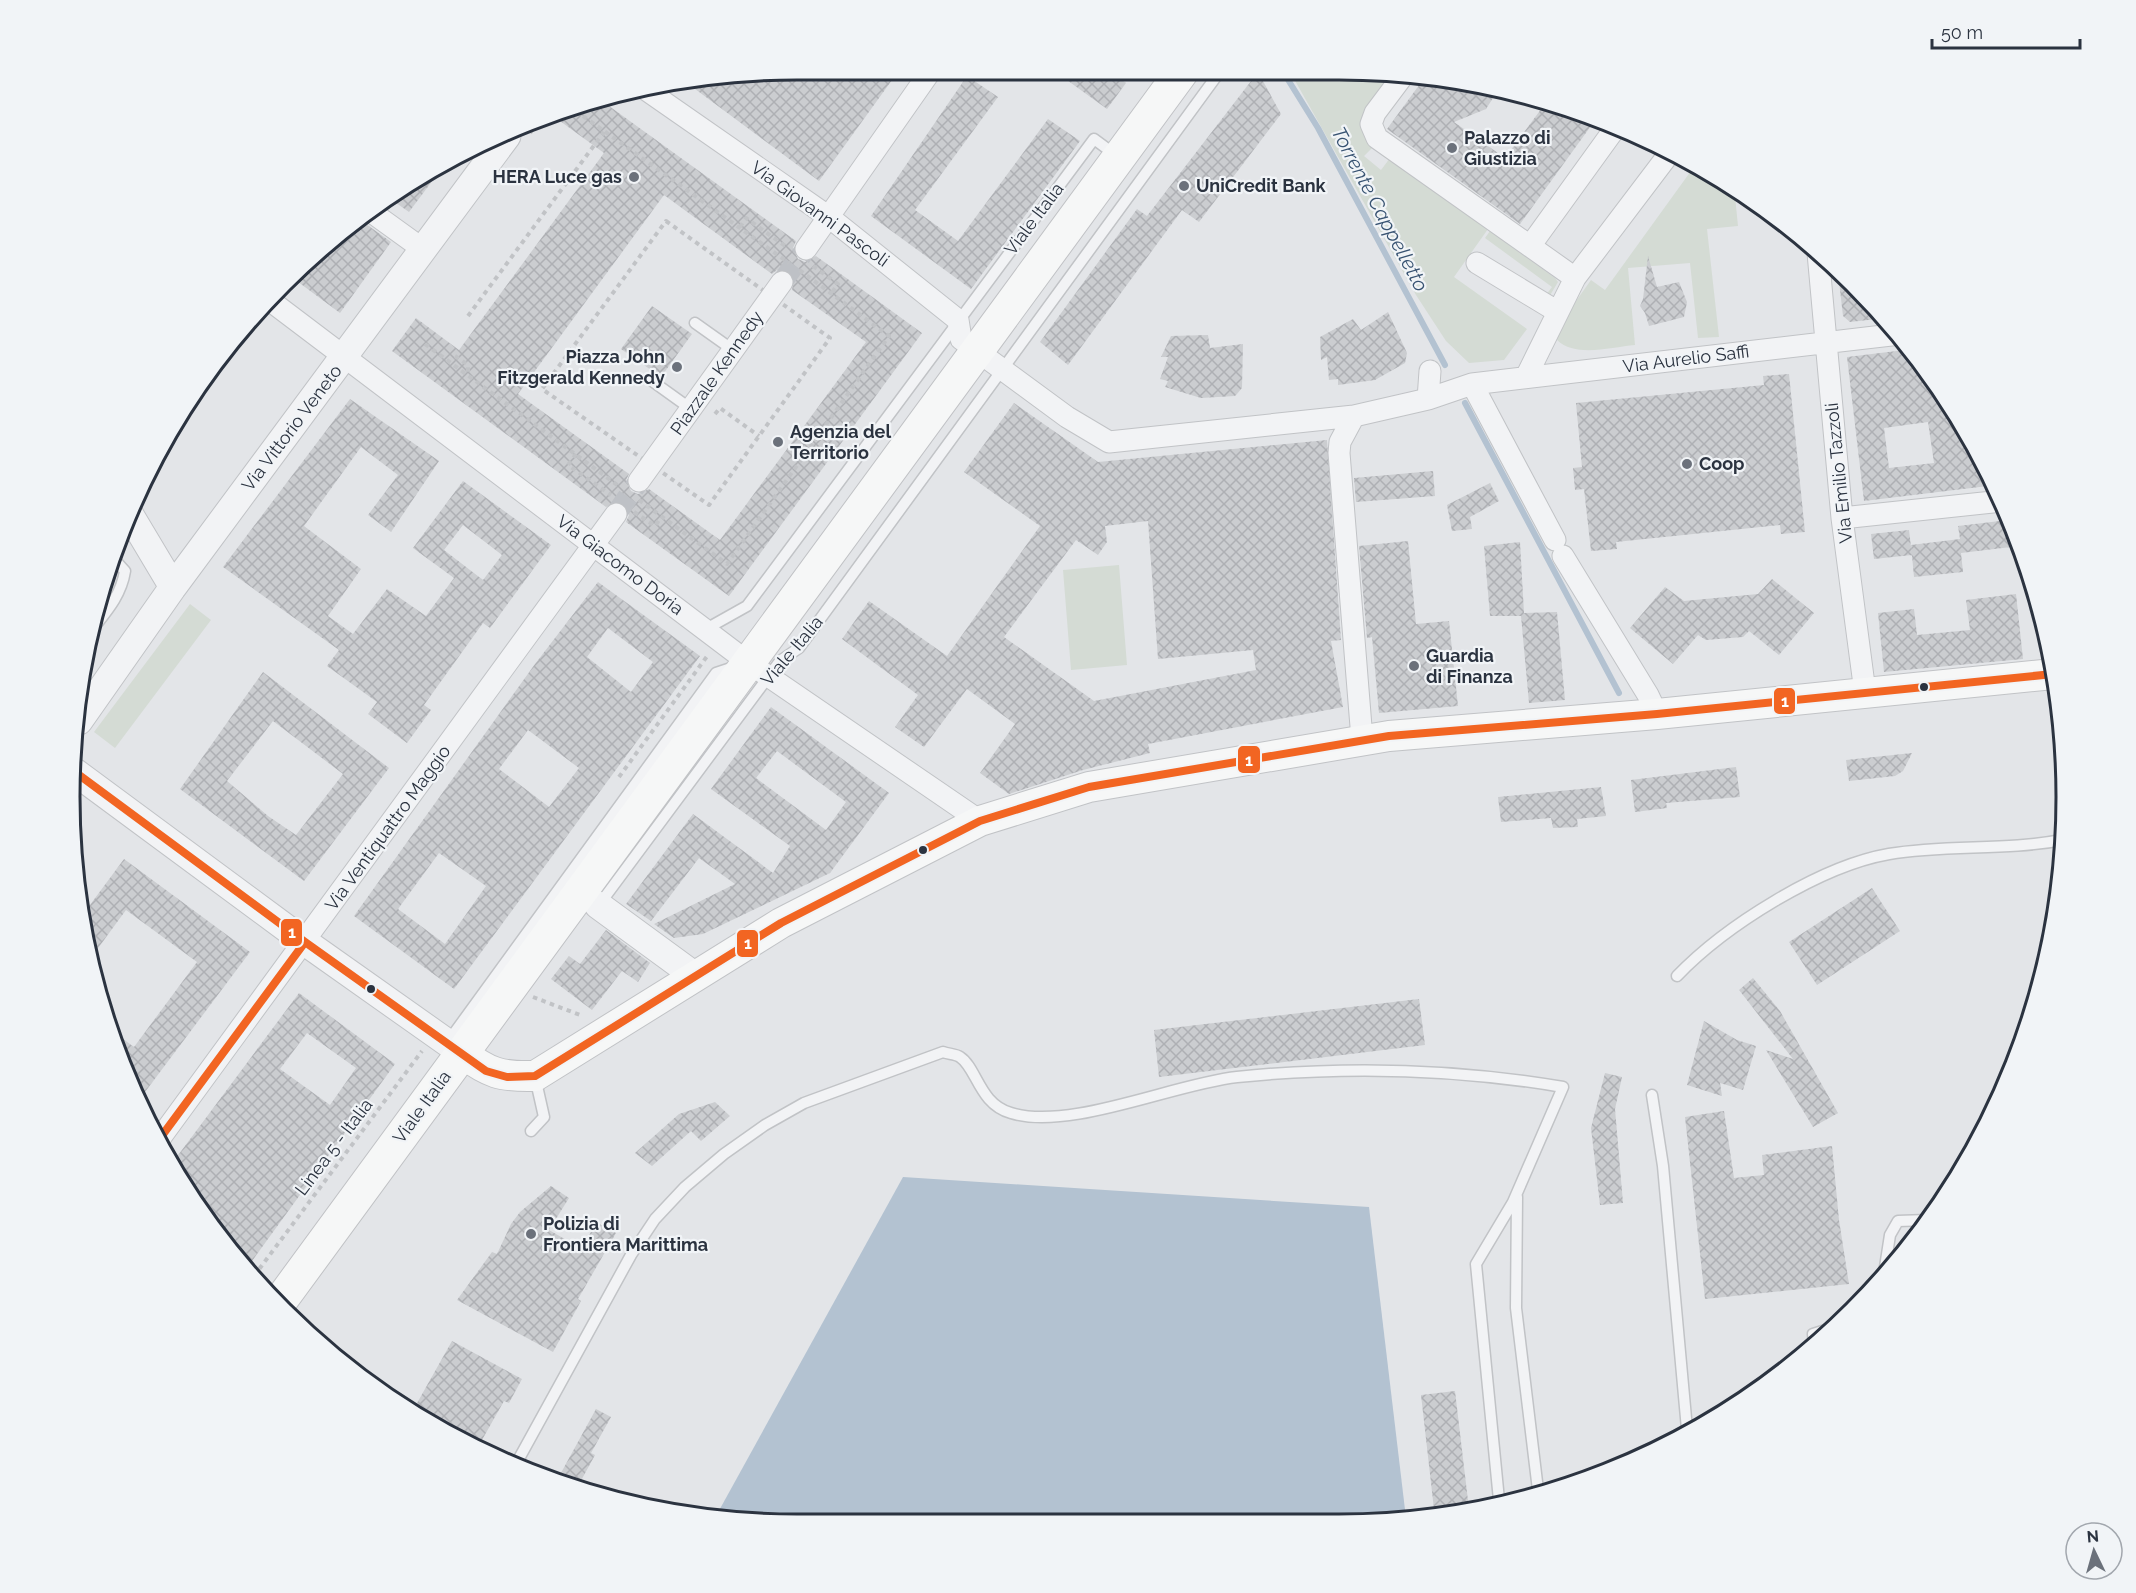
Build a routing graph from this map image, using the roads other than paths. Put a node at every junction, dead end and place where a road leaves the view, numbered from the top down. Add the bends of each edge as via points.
1 (922, 80) edge
2 (1176, 80) edge
3 (1213, 80) edge
4 (1399, 82) edge
5 (652, 94) edge
6 (1612, 133) edge
7 (495, 146) edge
8 (1120, 158) junction
9 (1666, 158) edge
10 (377, 216) edge
11 (829, 217) junction
12 (1530, 246) junction
13 (806, 249) tunnel mouth
14 (424, 250) junction
15 (1477, 263) dead end
16 (1819, 264) edge
17 (1575, 278) junction
18 (777, 289) tunnel mouth
19 (276, 304) edge
20 (1558, 312) junction
21 (958, 320) junction
22 (695, 323) dead end
23 (1888, 335) edge
24 (1826, 343) junction
25 (733, 350) junction
26 (345, 356) junction
27 (990, 359) junction
28 (1431, 371) dead end
29 (1526, 377) junction
30 (652, 381) dead end
31 (1472, 384) junction
32 (1428, 399) junction
33 (691, 409) junction
34 (1354, 416) junction
35 (637, 483) tunnel mouth
36 (1993, 502) edge
37 (616, 514) tunnel mouth
38 (1842, 518) junction
39 (134, 522) edge
40 (593, 546) junction
41 (119, 564) edge
42 (173, 587) junction
43 (103, 615) edge
44 (706, 629) junction
45 (759, 670) junction
46 (2046, 675) edge
47 (1865, 692) junction
48 (85, 712) edge
49 (1657, 714) junction
50 (1362, 739) junction
51 (80, 776) edge
52 (980, 821) junction
53 (2055, 841) edge
54 (598, 905) junction
55 (566, 911) junction
56 (305, 942) junction
57 (695, 976) junction
58 (1677, 976) dead end
59 (448, 1043) junction
60 (535, 1076) junction
61 (1652, 1095) dead end
62 (161, 1129) edge
63 (531, 1131) dead end
64 (1517, 1191) junction
65 (1917, 1220) edge
66 (1885, 1261) edge
67 (283, 1296) edge
68 (1686, 1423) edge
69 (519, 1458) edge
70 (1537, 1485) edge
71 (1499, 1495) edge

1 - 11 street
2 - 8 main road, Viale Italia
3 - 27 lane, Viale Italia
4 - 12 street via 1375,113 1371,124 1377,138
5 - 11 street, Via Giovanni Pascoli
6 - 12 street
7 - 14 street, Via Vittorio Veneto
8 - 21 lane, Viale Italia via 1094,139
8 - 27 main road, Viale Italia
9 - 17 street
10 - 14 street
11 - 13 street
11 - 21 street, Via Giovanni Pascoli
12 - 17 street
14 - 26 street, Via Vittorio Veneto
15 - 20 street
16 - 24 street, Via Emilio Tazzoli
17 - 20 street
18 - 25 street, Piazzale Kennedy
19 - 26 street, Via Giacomo Doria
20 - 29 street
21 - 27 street, Via Giovanni Pascoli via 961,339
21 - 44 lane, Viale Italia via 747,606
22 - 25 lane
23 - 24 street, Via Aurelio Saffi
24 - 29 street, Via Aurelio Saffi
24 - 38 street, Via Emilio Tazzoli
25 - 33 street, Piazzale Kennedy
26 - 40 street, Via Giacomo Doria
26 - 42 street, Via Vittorio Veneto
27 - 34 street via 1109,442
27 - 45 main road, Viale Italia
28 - 32 street
29 - 31 street, Via Aurelio Saffi
30 - 33 lane
31 - 32 street
31 - 49 street via 1559,548
32 - 34 street
33 - 35 street, Piazzale Kennedy
34 - 50 street via 1340,442 1339,453
36 - 38 street
37 - 40 street, Via Ventiquattro Maggio
38 - 47 street, Via Emilio Tazzoli
39 - 42 street
40 - 44 street, Via Giacomo Doria
40 - 56 street, Via Ventiquattro Maggio
41 - 43 lane via 125,571 123,582
42 - 48 street, Via Vittorio Veneto
44 - 45 street, Via Giacomo Doria
45 - 52 street, Via Giacomo Doria
45 - 54 lane, Viale Italia
45 - 55 main road, Viale Italia
45 - 59 lane, Viale Italia via 716,673
46 - 47 main road
47 - 49 main road
49 - 50 main road
50 - 52 main road via 1089,787
51 - 56 street
52 - 57 main road via 781,923
53 - 58 lane via 2019,848 1952,848 1889,854 1847,864 1726,932
54 - 55 lane
54 - 57 street
55 - 59 main road, Viale Italia
56 - 59 street
56 - 62 street, Via Ventiquattro Maggio
57 - 60 main road
59 - 60 main road via 486,1071 507,1077
59 - 67 main road, Viale Italia
60 - 63 lane via 544,1117
61 - 68 lane via 1663,1166
64 - 69 lane via 1563,1087 1499,1078 1322,1070 1235,1077 1084,1113 1040,1117 1011,1113 994,1104 961,1058 943,1052 804,1103 765,1125 685,1187 631,1255
64 - 70 lane via 1516,1308
64 - 71 lane via 1476,1264
65 - 66 lane via 1898,1221 1890,1235

